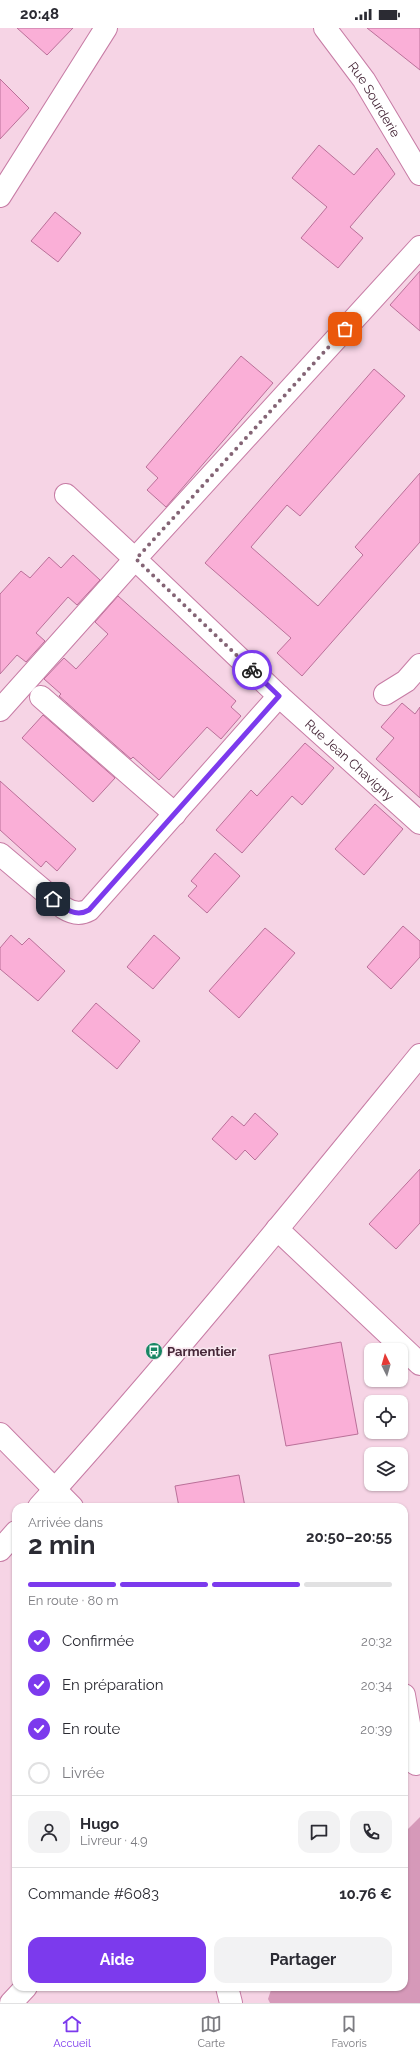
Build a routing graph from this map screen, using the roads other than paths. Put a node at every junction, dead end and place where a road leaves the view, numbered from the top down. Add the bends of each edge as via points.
1 (106, 28) edge
2 (325, 28) edge
3 (420, 174) edge
4 (0, 196) edge
5 (420, 247) edge
6 (66, 495) dead end
7 (136, 559) junction
8 (420, 665) edge
9 (385, 694) dead end
10 (279, 696) junction
11 (42, 697) dead end
12 (0, 710) edge
13 (175, 814) junction
14 (420, 823) edge
15 (0, 854) edge
16 (420, 1055) edge
17 (277, 1229) junction
18 (420, 1364) edge
19 (0, 1434) edge
20 (55, 1490) junction
21 (43, 1503) edge
22 (68, 1503) edge
23 (12, 1536) edge
24 (0, 1550) edge
25 (408, 1727) edge
26 (413, 1767) edge
27 (22, 1991) edge
28 (228, 1991) edge
29 (11, 2003) edge
30 (231, 2003) edge

1 - 4 street
2 - 3 street, Rue Sourderie via 364,80
5 - 7 street
6 - 7 street, Rue Jean Chavigny
7 - 10 street, Rue Jean Chavigny
7 - 12 street
8 - 9 street via 406,681
10 - 13 street
10 - 14 street, Rue Jean Chavigny
11 - 13 street
13 - 15 street via 84,913 71,912 64,908
16 - 17 street
17 - 18 street
17 - 20 street
19 - 20 street
20 - 21 street
20 - 22 street
23 - 24 street
25 - 26 street
27 - 29 street
28 - 30 street

